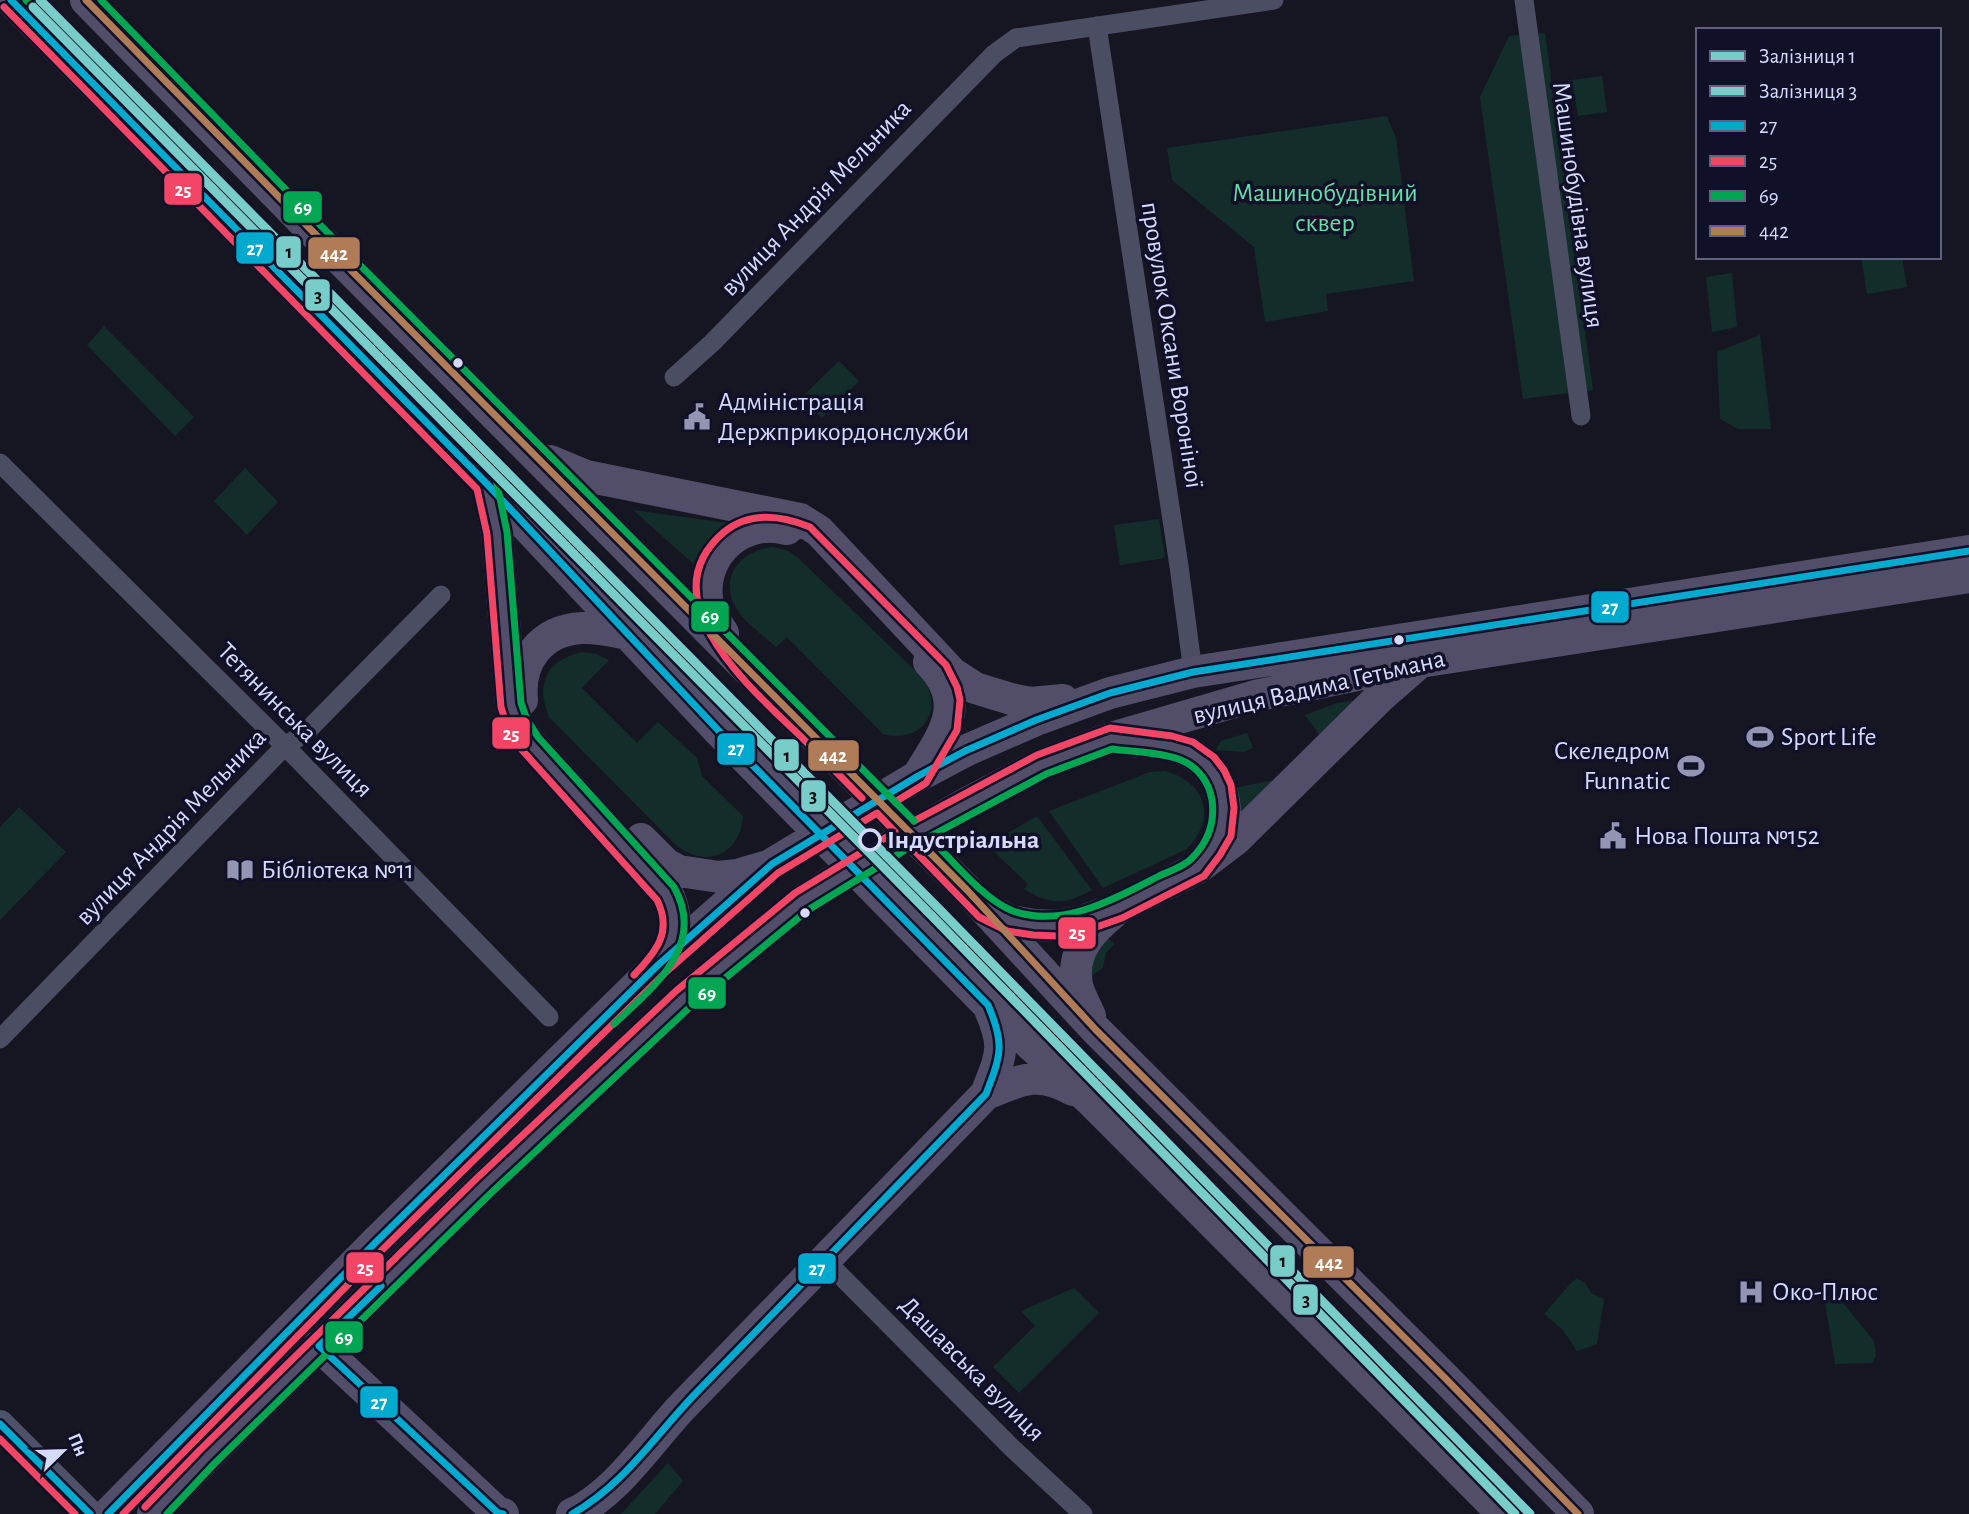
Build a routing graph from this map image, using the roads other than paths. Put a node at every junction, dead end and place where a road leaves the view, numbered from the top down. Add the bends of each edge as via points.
1 (11, 0) edge
2 (86, 0) edge
3 (1274, 0) edge
4 (1524, 0) edge
5 (1097, 26) junction
6 (674, 377) dead end
7 (1581, 416) dead end
8 (538, 456) junction
9 (0, 463) edge
10 (487, 484) junction
11 (1969, 551) edge
12 (1969, 578) edge
13 (440, 595) dead end
14 (627, 634) junction
15 (741, 661) junction
16 (1420, 662) junction
17 (1193, 672) junction
18 (1110, 693) junction
19 (1111, 738) junction
20 (285, 746) junction
21 (918, 776) junction
22 (772, 864) junction
23 (1198, 869) junction
24 (976, 899) junction
25 (1119, 908) junction
26 (658, 965) junction
27 (988, 1005) junction
28 (549, 1017) dead end
29 (1096, 1030) junction
30 (0, 1039) edge
31 (986, 1094) junction
32 (1090, 1100) junction
33 (825, 1260) junction
34 (319, 1346) junction
35 (0, 1424) edge
36 (90, 1514) edge
37 (107, 1514) edge
38 (153, 1514) edge
39 (503, 1514) edge
40 (574, 1514) edge
41 (1083, 1514) edge
42 (1503, 1514) edge
43 (1578, 1514) edge

1 - 10 main road
2 - 8 main road
3 - 5 street, вулиця Андрія Мельника
4 - 7 street, Машинобудівна вулиця
5 - 6 street, вулиця Андрія Мельника via 1016,38 994,54
5 - 17 street, провулок Оксани Вороніної
8 - 15 main road
8 - 18 main road via 586,476 800,519 819,531 952,673 975,688 1030,703
9 - 20 street, Тетянинська вулиця
10 - 14 main road
10 - 26 main road via 498,546 511,705 518,725 669,897 675,916 673,940
11 - 17 main road, вулиця Вадима Гетьмана
12 - 16 main road, вулиця Вадима Гетьмана
13 - 20 street, вулиця Андрія Мельника via 305,733
14 - 22 main road via 584,628 565,630 543,641 522,677 528,717 666,864 679,871 719,877
14 - 27 main road
15 - 21 main road via 707,601 713,560 743,531 785,528 804,536 939,672 950,701 948,725
15 - 24 main road
16 - 19 main road, вулиця Вадима Гетьмана via 1255,696
16 - 23 main road via 1235,840
17 - 18 main road, вулиця Вадима Гетьмана
18 - 21 main road, вулиця Вадима Гетьмана via 1036,720
19 - 23 main road via 1187,751 1207,764 1215,776 1224,808 1222,832
19 - 34 main road, вулиця Вадима Гетьмана via 1042,764 969,802 802,901 683,999
20 - 28 street, Тетянинська вулиця
20 - 30 street, вулиця Андрія Мельника
21 - 22 main road, вулиця Вадима Гетьмана
22 - 26 main road, вулиця Вадима Гетьмана
23 - 25 main road
24 - 25 main road via 1010,920 1035,925 1079,922
24 - 29 main road
25 - 29 main road via 1094,929 1078,954 1077,986
26 - 37 main road, вулиця Вадима Гетьмана
27 - 31 main road via 999,1029 1001,1054
27 - 32 main road
29 - 43 main road
31 - 32 main road via 1027,1078 1056,1081
31 - 33 main road
32 - 42 main road
33 - 40 main road via 611,1488
33 - 41 street, Дашавська вулиця
34 - 38 main road, вулиця Вадима Гетьмана
34 - 39 main road
35 - 36 main road

